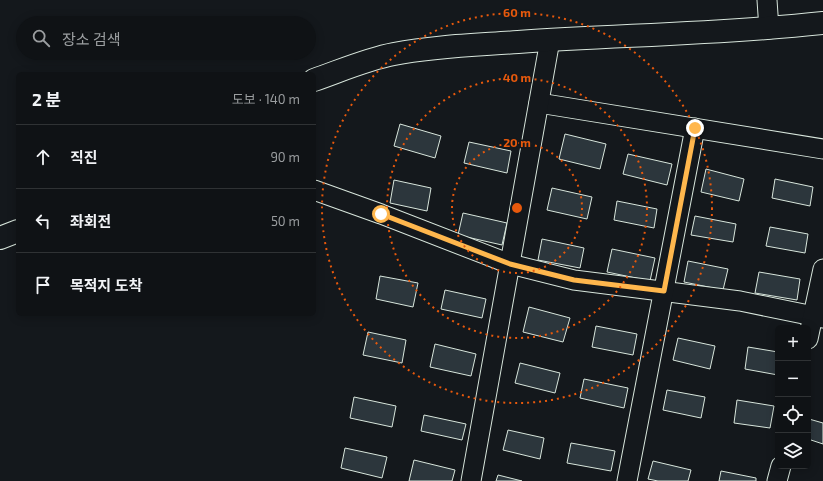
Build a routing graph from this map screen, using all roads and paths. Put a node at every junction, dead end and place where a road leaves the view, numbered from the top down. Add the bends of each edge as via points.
1 (767, 0) edge
2 (823, 23) edge
3 (769, 29) junction
4 (550, 40) junction
5 (316, 79) edge
6 (539, 103) junction
7 (695, 128) junction
8 (823, 149) edge
9 (316, 191) edge
10 (16, 232) edge
11 (0, 238) edge
12 (510, 264) junction
13 (823, 269) edge
14 (664, 291) junction
15 (818, 317) edge
16 (811, 332) edge
17 (780, 469) edge
18 (471, 481) edge
19 (627, 481) edge
20 (778, 481) edge

1 - 3 street
2 - 3 street
3 - 4 street
4 - 5 street via 432,48 394,54 368,60
4 - 6 street
6 - 7 street
6 - 12 street
7 - 8 street
7 - 14 street
9 - 12 street
10 - 11 street
12 - 14 street via 574,280
12 - 18 street
13 - 15 street
14 - 15 street via 740,301
14 - 19 street
15 - 16 street
17 - 20 street

